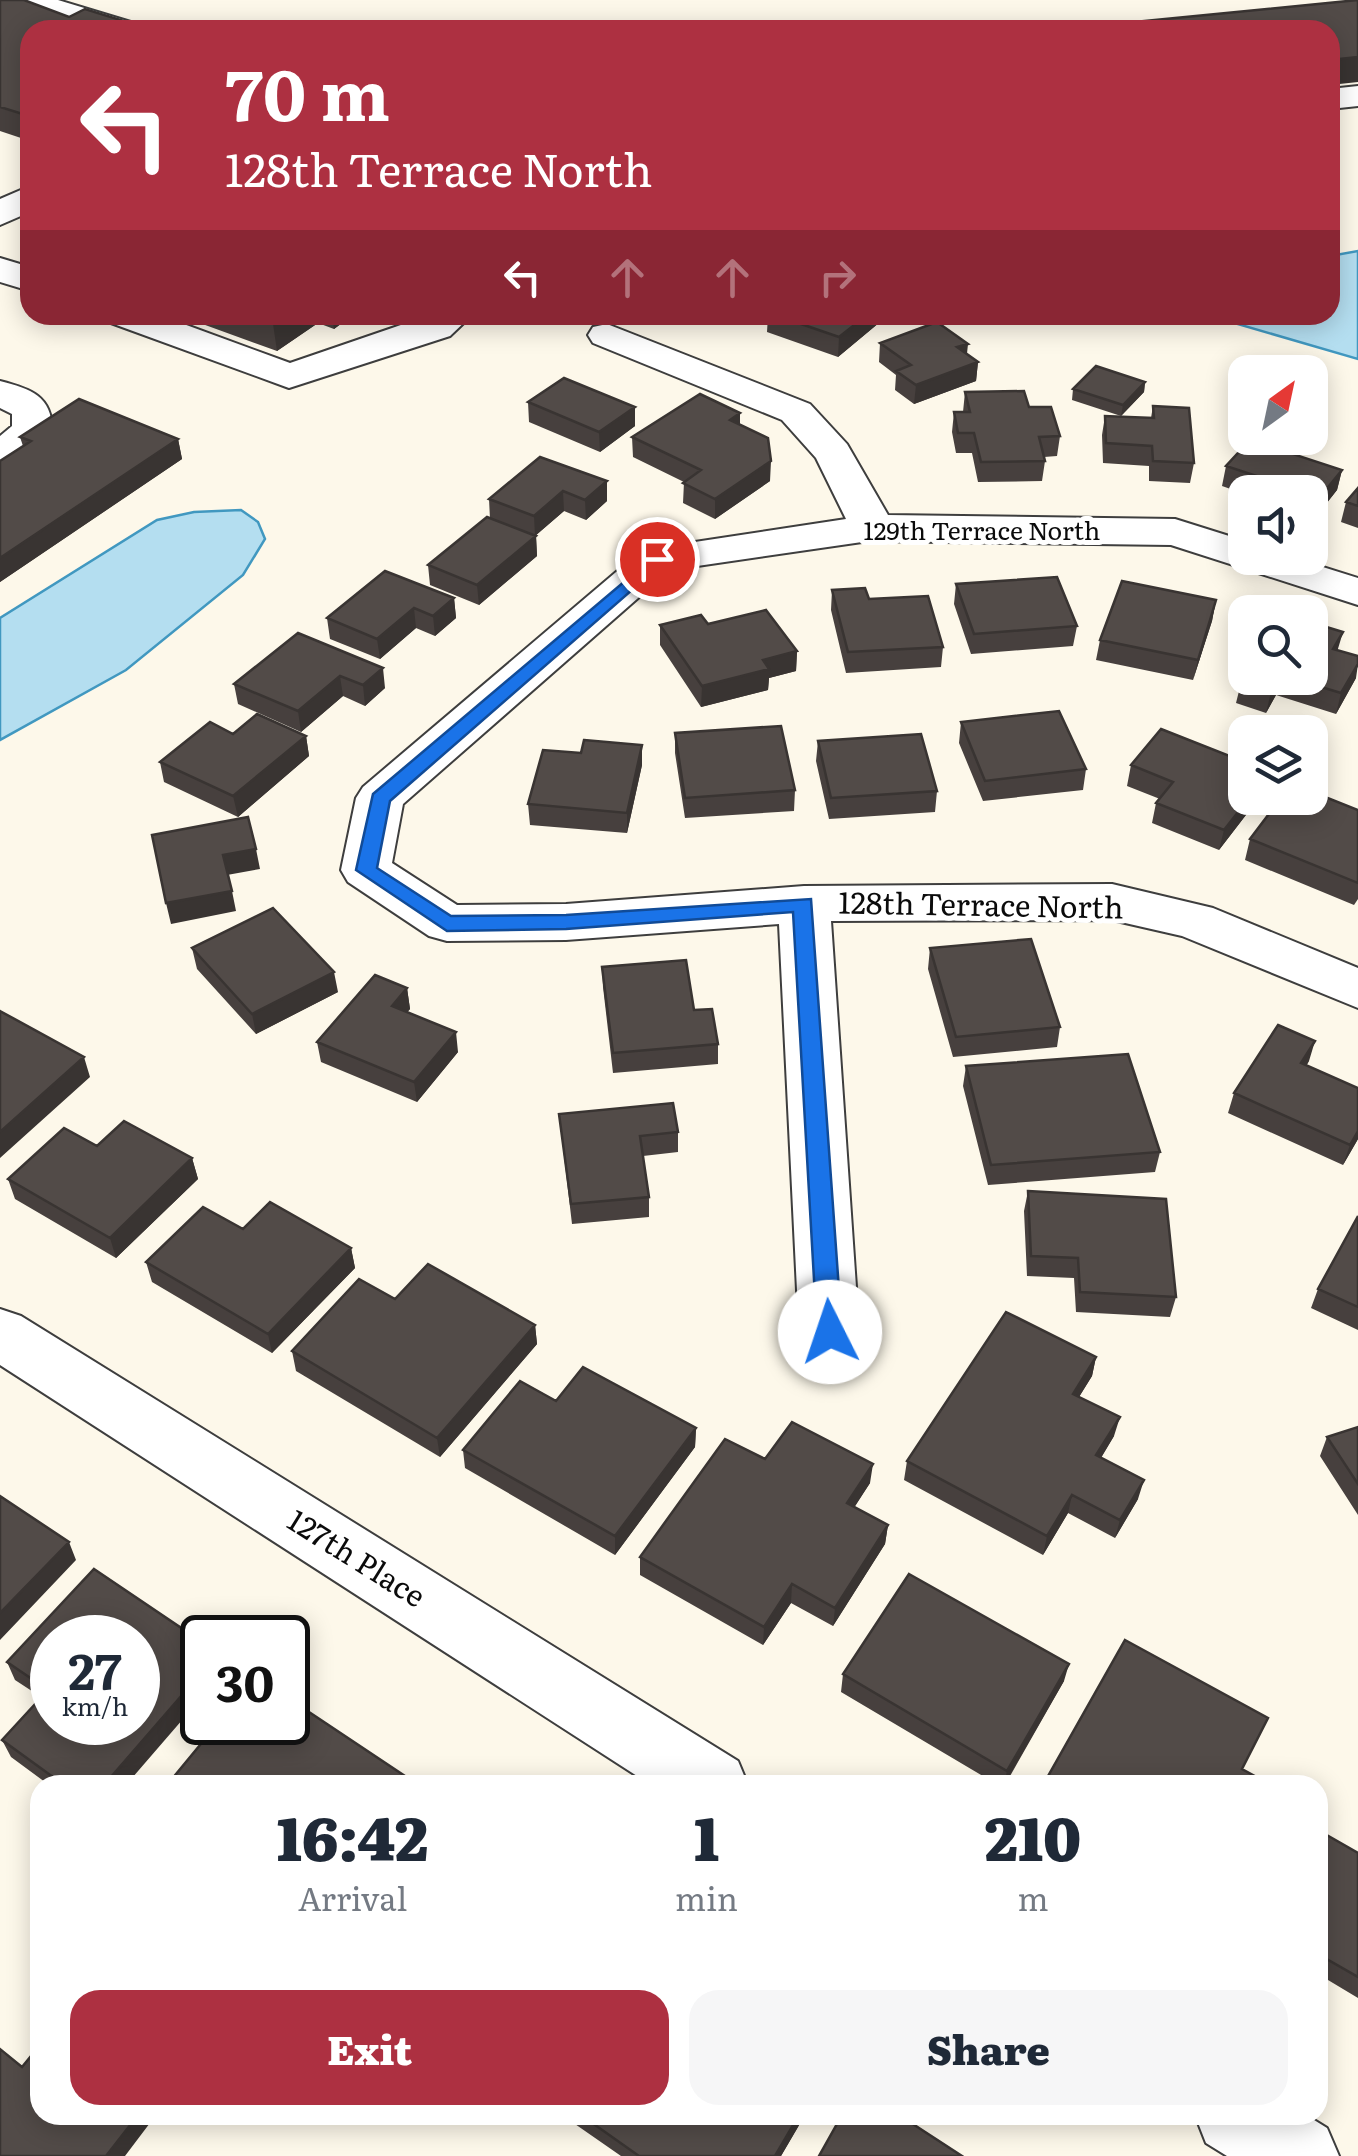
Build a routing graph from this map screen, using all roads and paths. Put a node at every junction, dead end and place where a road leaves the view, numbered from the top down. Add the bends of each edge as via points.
1 (26, 0) edge
2 (91, 20) edge
3 (151, 325) edge
4 (440, 325) edge
5 (607, 335) dead end
6 (0, 393) edge
7 (0, 457) edge
8 (869, 528) junction
9 (1228, 549) edge
10 (1306, 575) edge
11 (1358, 592) edge
12 (366, 870) joint
13 (804, 904) junction
14 (1358, 990) edge
15 (830, 1332) dead end
16 (0, 1334) edge
17 (697, 1775) edge
18 (1250, 2125) edge
19 (1299, 2156) edge

1 - 2 street
3 - 4 street via 289,376
5 - 8 street via 796,412 832,452 865,508
6 - 7 street via 32,408 32,430
8 - 9 street, 129th Terrace North via 1175,532
8 - 12 street, 129th Terrace North via 657,559 380,798
10 - 11 street, 129th Terrace North
12 - 13 street, 128th Terrace North via 447,924
13 - 14 street, 128th Terrace North via 1112,902 1195,921
13 - 15 street
16 - 17 street, 127th Place
18 - 19 street

